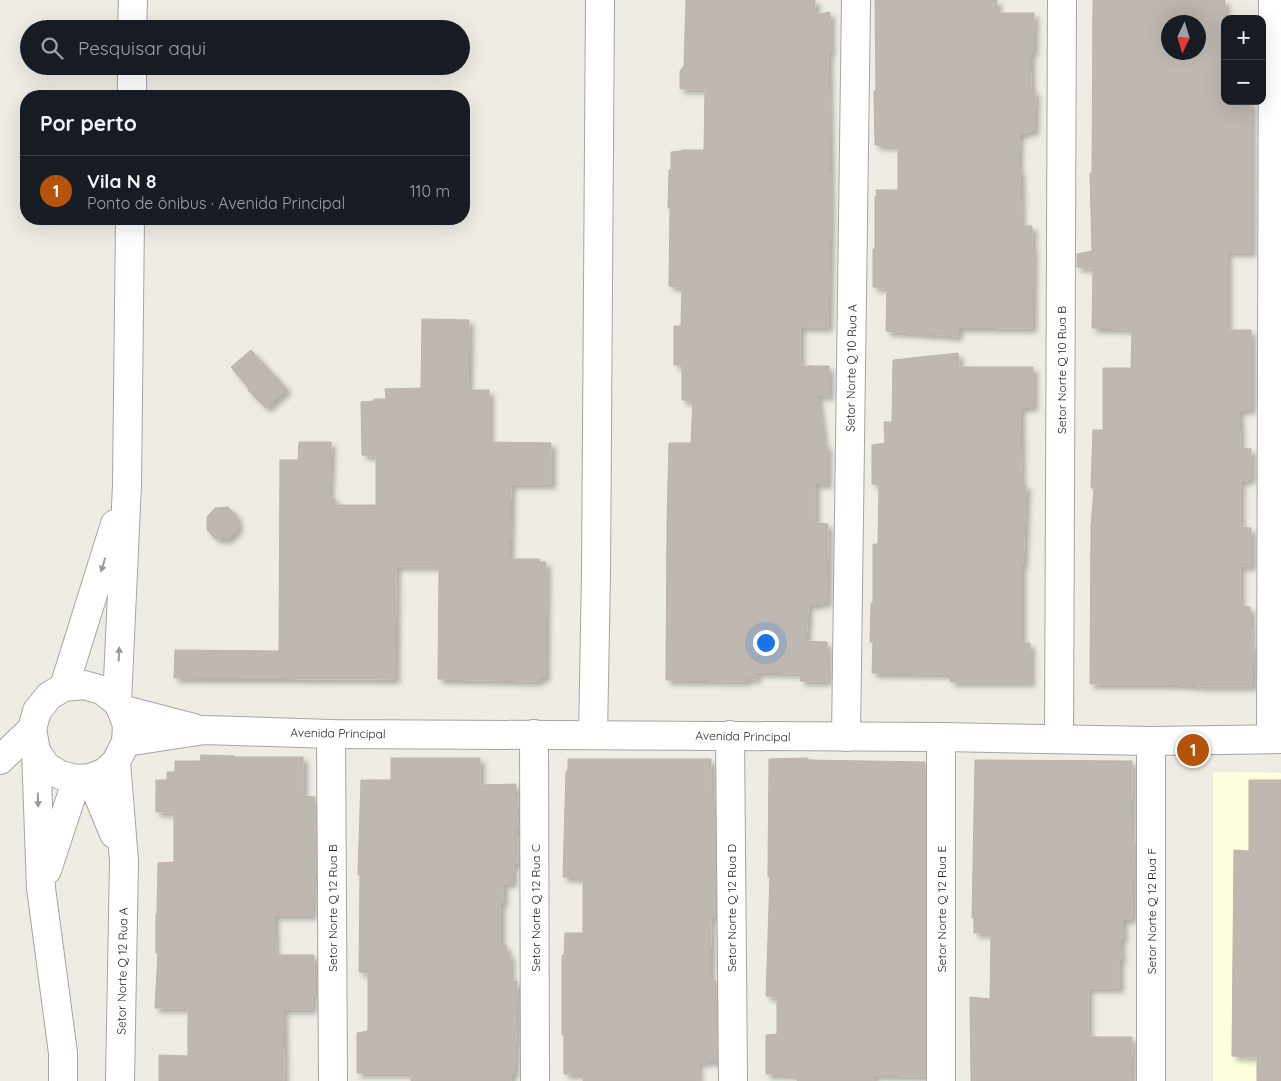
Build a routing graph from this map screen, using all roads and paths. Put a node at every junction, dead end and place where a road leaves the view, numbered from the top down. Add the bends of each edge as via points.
1 (132, 0) edge
2 (600, 0) edge
3 (856, 0) edge
4 (1062, 0) edge
5 (1273, 0) edge
6 (132, 20) edge
7 (132, 75) edge
8 (132, 90) edge
9 (130, 225) edge
10 (127, 485) junction
11 (64, 688) junction
12 (119, 706) junction
13 (205, 730) junction
14 (331, 734) junction
15 (534, 734) junction
16 (593, 735) junction
17 (730, 735) junction
18 (941, 736) junction
19 (846, 737) junction
20 (1060, 739) junction
21 (1276, 739) edge
22 (34, 740) junction
23 (1151, 741) junction
24 (121, 752) junction
25 (0, 760) edge
26 (84, 779) junction
27 (124, 861) junction
28 (41, 888) junction
29 (63, 1081) edge
30 (120, 1081) edge
31 (333, 1081) edge
32 (536, 1081) edge
33 (732, 1081) edge
34 (941, 1081) edge
35 (1151, 1081) edge

1 - 6 street
2 - 16 street
3 - 19 street, Setor Norte Q 10 Rua A
4 - 20 street, Setor Norte Q 10 Rua B
5 - 21 street
7 - 8 street
9 - 10 street
10 -> 11 street
12 -> 10 street
11 - 12 street, Avenida Principal via 84,685 102,690
11 - 22 street via 49,696 37,711
12 - 13 street, Avenida Principal
12 - 24 street via 127,725
13 - 14 street, Avenida Principal
13 - 24 street, Avenida Principal
14 - 15 street, Avenida Principal
14 - 31 street, Setor Norte Q 12 Rua B
15 - 16 street, Avenida Principal
15 - 32 street, Setor Norte Q 12 Rua C
16 - 17 street, Avenida Principal
17 - 19 street, Avenida Principal
17 - 33 street, Setor Norte Q 12 Rua D
18 - 19 street, Avenida Principal
18 - 20 street, Avenida Principal
18 - 34 street, Setor Norte Q 12 Rua E
20 - 23 street, Avenida Principal
21 - 23 street, Avenida Principal
22 - 25 street
22 - 26 street via 46,766 60,775
22 -> 28 street
23 - 35 street, Setor Norte Q 12 Rua F
24 - 26 street, Avenida Principal via 105,772
24 - 27 street, Setor Norte Q 12 Rua A
26 - 27 street
26 - 28 street
27 - 30 street, Setor Norte Q 12 Rua A
28 - 29 street via 63,1053

